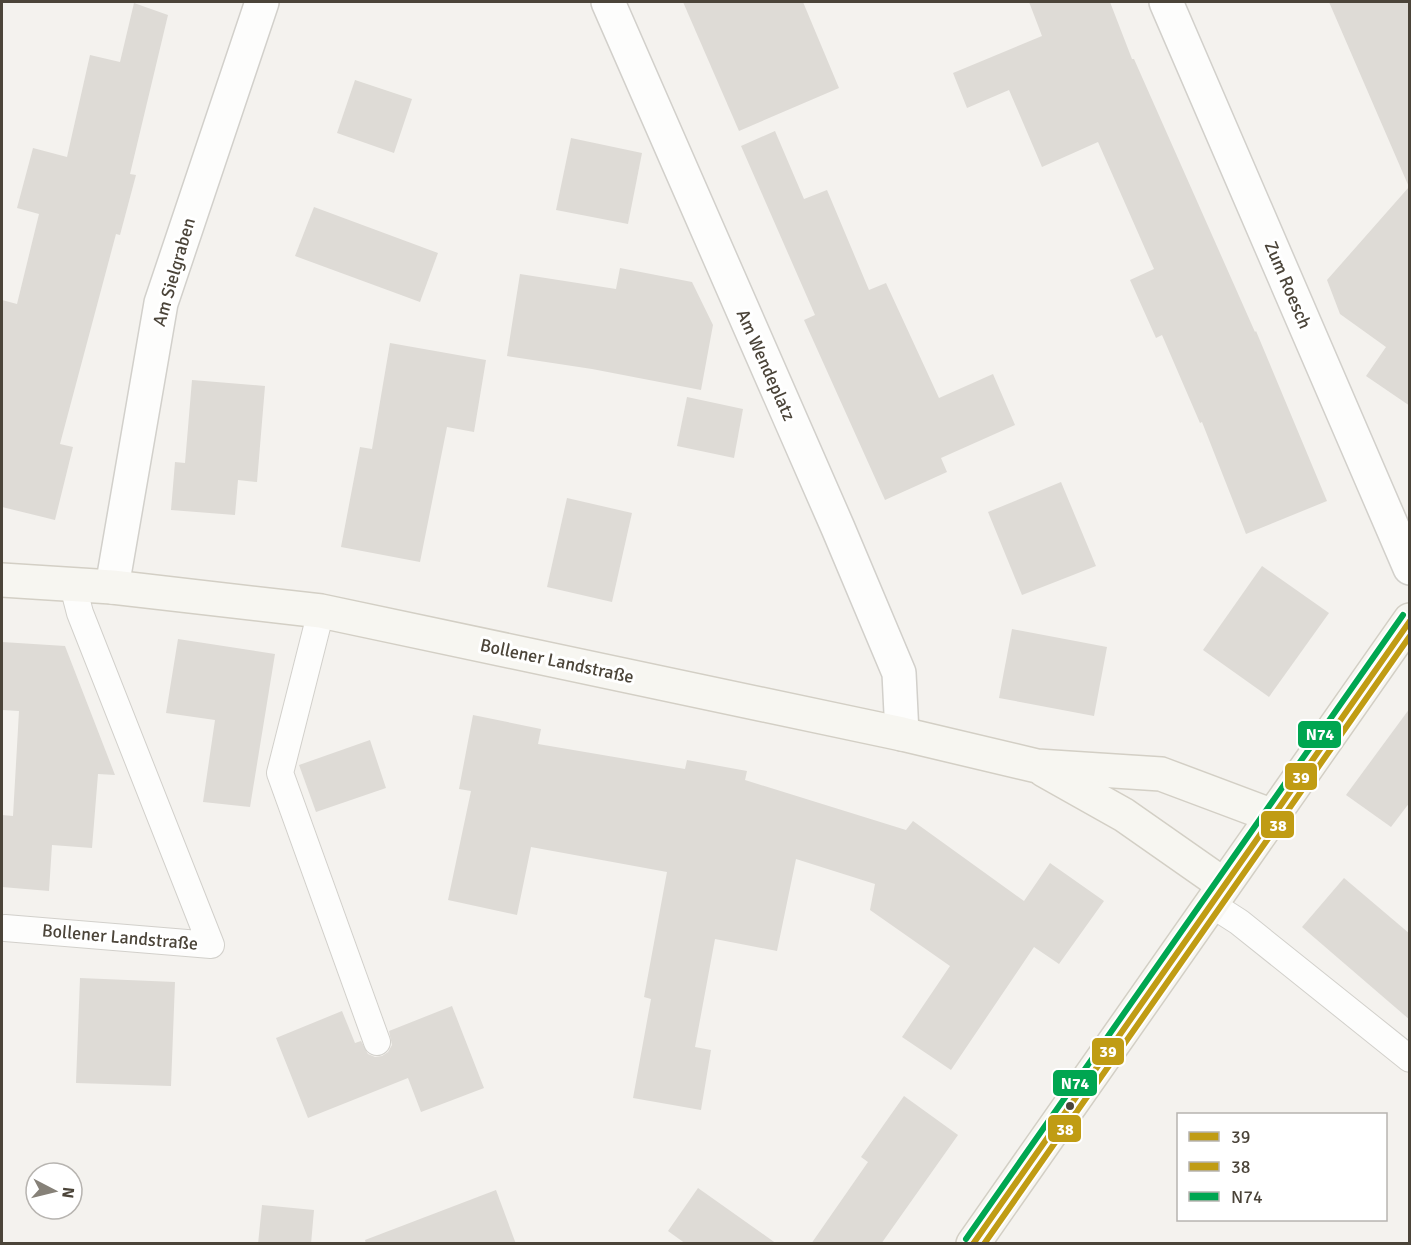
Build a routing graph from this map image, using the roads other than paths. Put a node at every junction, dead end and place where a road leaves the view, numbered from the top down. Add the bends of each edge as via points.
1 (262, 2) edge
2 (608, 2) edge
3 (1166, 2) edge
4 (1410, 568) edge
5 (2, 580) edge
6 (73, 586) junction
7 (112, 587) junction
8 (321, 611) junction
9 (1405, 635) edge
10 (902, 734) junction
11 (1037, 766) junction
12 (1273, 816) junction
13 (1218, 894) junction
14 (5, 928) dead end
15 (377, 1042) dead end
16 (1410, 1059) edge
17 (973, 1244) edge

1 - 7 street, Am Sielgraben via 161,303
2 - 10 street, Am Wendeplatz via 898,673
3 - 4 street, Zum Roesch
5 - 6 street, Bollener Landstraße
6 - 7 street, Bollener Landstraße
6 - 14 lane, Bollener Landstraße via 80,613 211,945
7 - 8 street, Bollener Landstraße
8 - 10 street, Bollener Landstraße
8 - 15 lane via 280,773
9 - 12 street
10 - 11 street, Bollener Landstraße
11 - 12 street, Bollener Landstraße via 1161,774
11 - 13 street, Bollener Landstraße via 1124,815
12 - 13 street
13 - 16 lane via 1239,922
13 - 17 street

